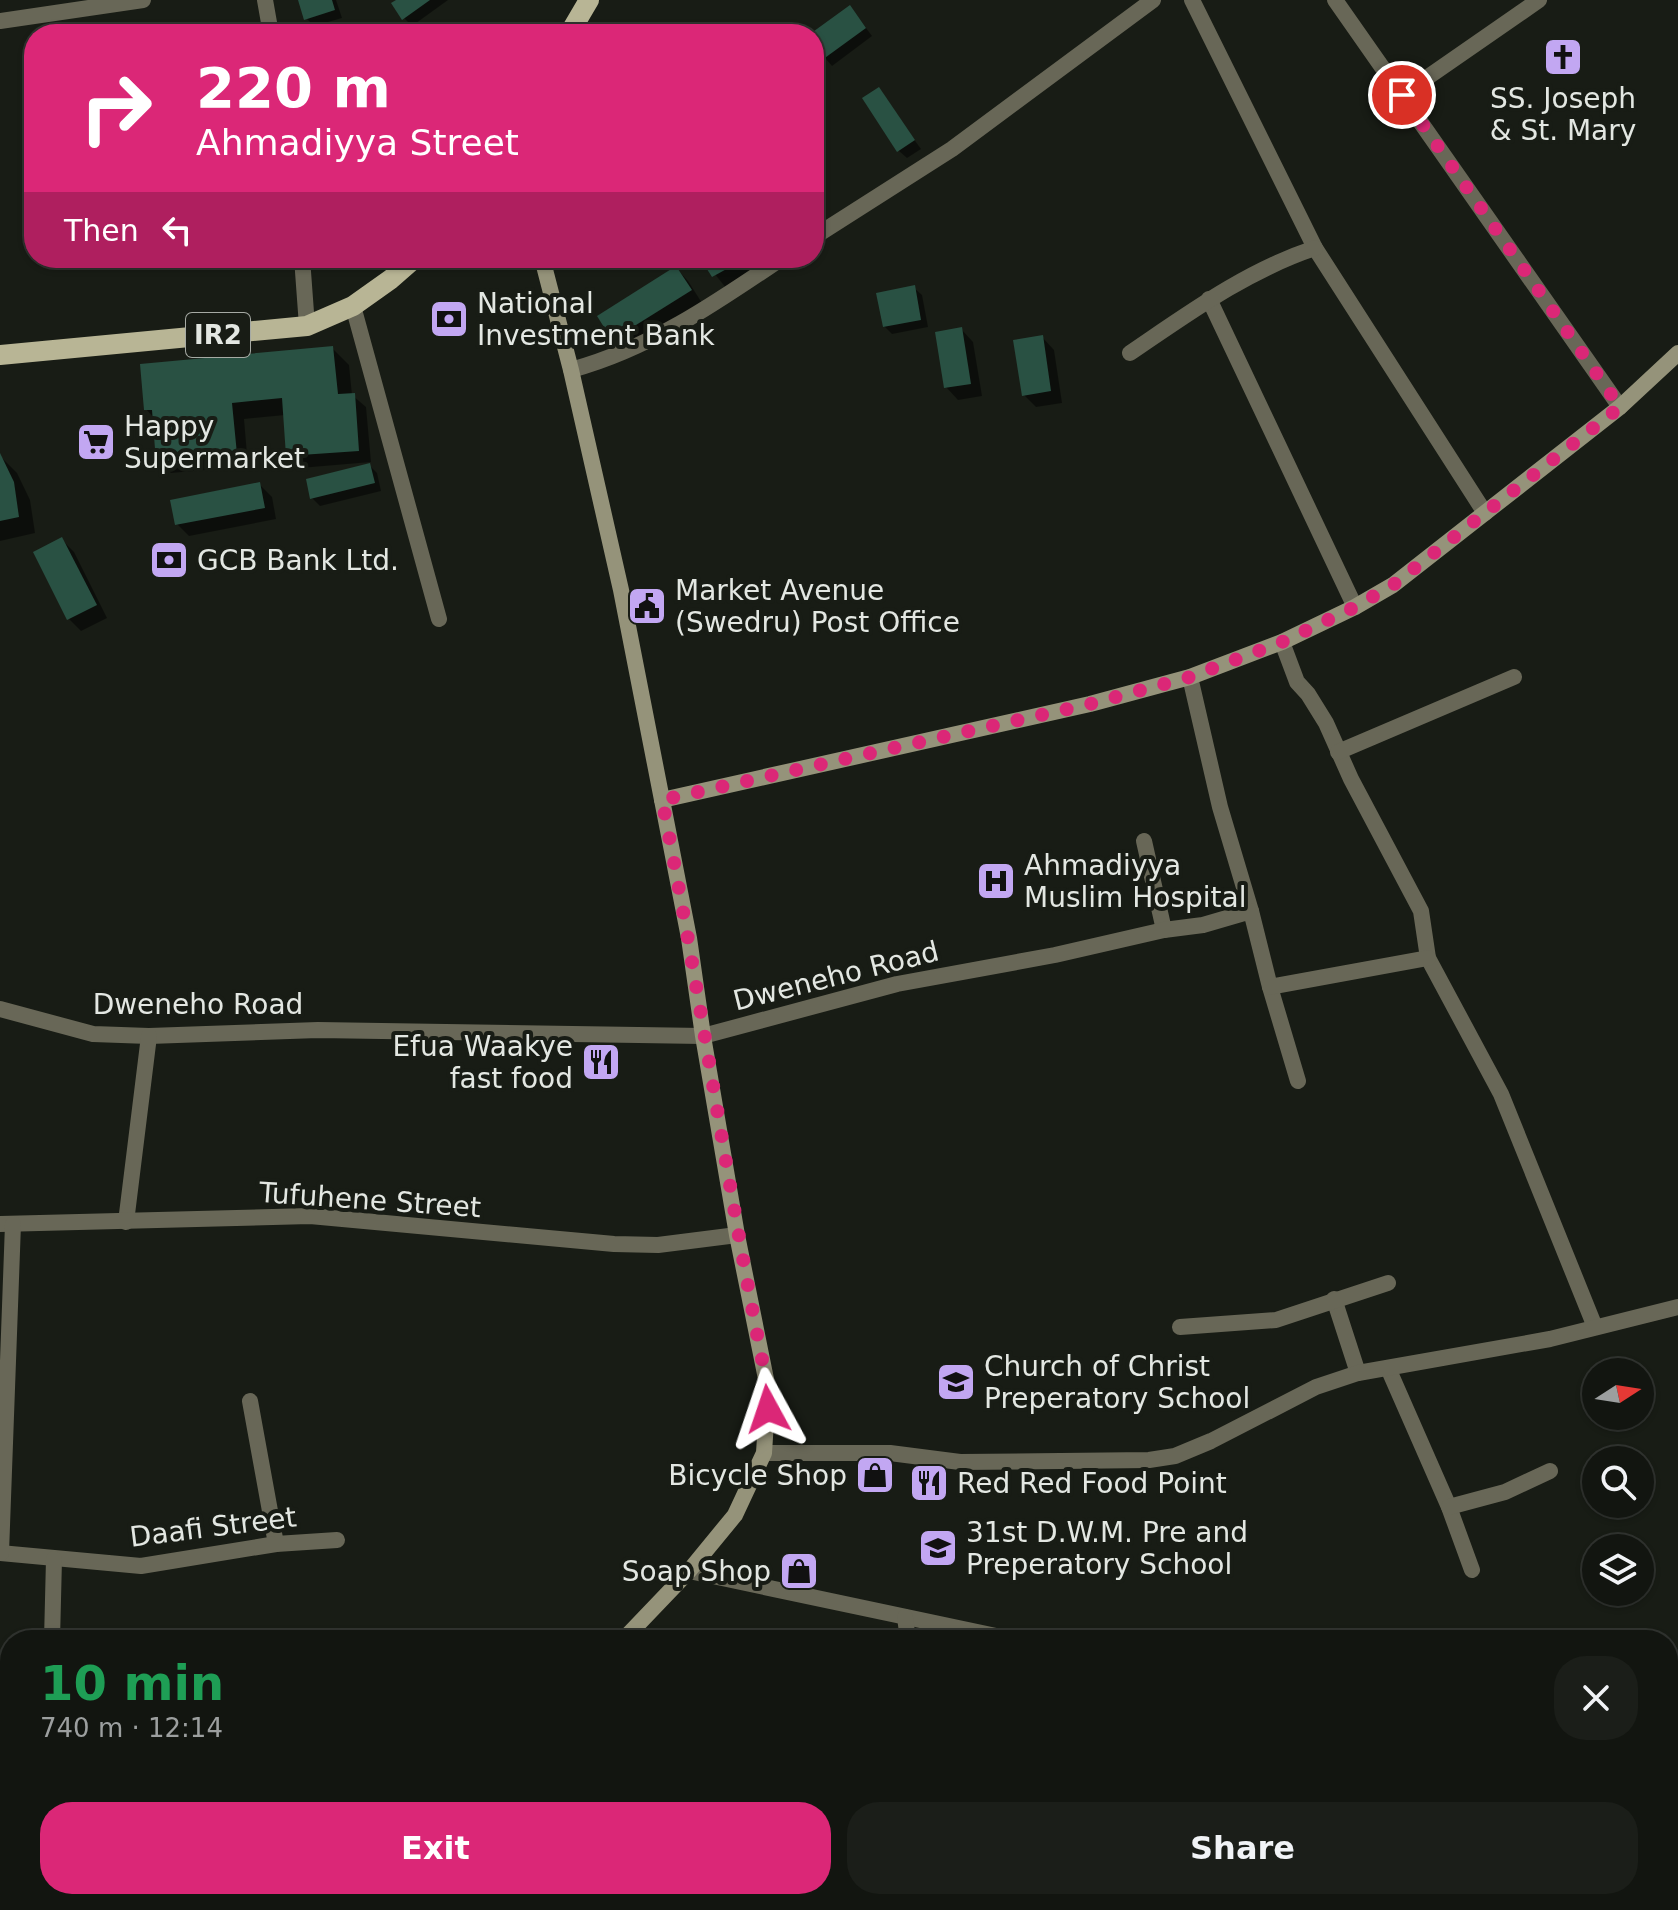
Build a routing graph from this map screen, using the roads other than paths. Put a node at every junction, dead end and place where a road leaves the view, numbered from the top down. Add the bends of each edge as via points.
1 (143, 0) edge
2 (265, 0) edge
3 (589, 0) edge
4 (1153, 0) edge
5 (1192, 0) edge
6 (1335, 0) edge
7 (1539, 0) edge
8 (0, 21) edge
9 (269, 24) edge
10 (575, 24) edge
11 (1402, 95) junction
12 (824, 231) edge
13 (1315, 248) junction
14 (303, 268) edge
15 (404, 268) edge
16 (545, 268) edge
17 (767, 268) edge
18 (1209, 299) junction
19 (353, 306) junction
20 (307, 326) junction
21 (1130, 353) dead end
22 (1678, 353) edge
23 (0, 355) edge
24 (571, 370) junction
25 (1620, 407) junction
26 (1485, 513) junction
27 (1355, 607) junction
28 (439, 619) dead end
29 (1282, 642) junction
30 (1190, 677) junction
31 (1514, 677) dead end
32 (1338, 752) junction
33 (662, 800) junction
34 (1144, 841) dead end
35 (1251, 911) junction
36 (1164, 930) junction
37 (1428, 958) junction
38 (1270, 987) junction
39 (0, 1009) edge
40 (149, 1036) junction
41 (703, 1036) junction
42 (1298, 1081) dead end
43 (126, 1222) junction
44 (6, 1224) edge
45 (737, 1235) junction
46 (1388, 1283) dead end
47 (1334, 1299) junction
48 (1678, 1307) edge
49 (1180, 1327) dead end
50 (1595, 1327) junction
51 (1388, 1368) junction
52 (1358, 1373) junction
53 (250, 1401) dead end
54 (764, 1453) junction
55 (1550, 1471) dead end
56 (1449, 1507) junction
57 (337, 1540) dead end
58 (276, 1544) junction
59 (0, 1553) edge
60 (54, 1559) junction
61 (1472, 1570) dead end
62 (689, 1571) junction
63 (905, 1617) junction
64 (52, 1630) edge
65 (633, 1630) edge
66 (907, 1630) edge
67 (967, 1630) edge

1 - 8 street
2 - 9 street
3 - 10 main road
4 - 12 street via 964,141
5 - 13 street
6 - 11 street
7 - 11 street
11 - 25 street
13 - 18 street
13 - 26 street
14 - 20 street
15 - 19 main road, IR2
16 - 24 street
17 - 24 street via 638,346
18 - 21 street
18 - 27 street
19 - 20 main road, IR2
19 - 28 street
20 - 23 main road, IR2
22 - 25 street
24 - 33 street
25 - 26 street
26 - 27 street via 1393,585
27 - 29 street
29 - 30 street
29 - 32 street via 1290,668
30 - 33 street
30 - 35 street
31 - 32 street
32 - 37 street via 1421,911
33 - 41 street
34 - 36 street
35 - 36 street, Dweneho Road
35 - 38 street
36 - 41 street, Dweneho Road via 897,984
37 - 38 street
37 - 50 street via 1501,1094
38 - 42 street
39 - 40 street, Dweneho Road via 93,1034
40 - 41 street, Dweneho Road via 318,1030
40 - 43 street
41 - 45 street
43 - 44 street, Tufuhene Street
43 - 45 street, Tufuhene Street via 310,1216 658,1245
44 - 59 street
45 - 54 street via 768,1389
46 - 47 street
47 - 49 street via 1276,1320
47 - 52 street
48 - 50 street
50 - 51 street
51 - 52 street
51 - 56 street
52 - 54 street via 1316,1387 1175,1456 1149,1460 960,1462 890,1453
53 - 58 street
54 - 62 street via 735,1515
55 - 56 street via 1505,1492
56 - 61 street
57 - 58 street, Daafi Street
58 - 60 street, Daafi Street via 141,1566
59 - 60 street, Daafi Street
60 - 64 street
62 - 63 street
62 - 65 street
63 - 66 street
63 - 67 street

